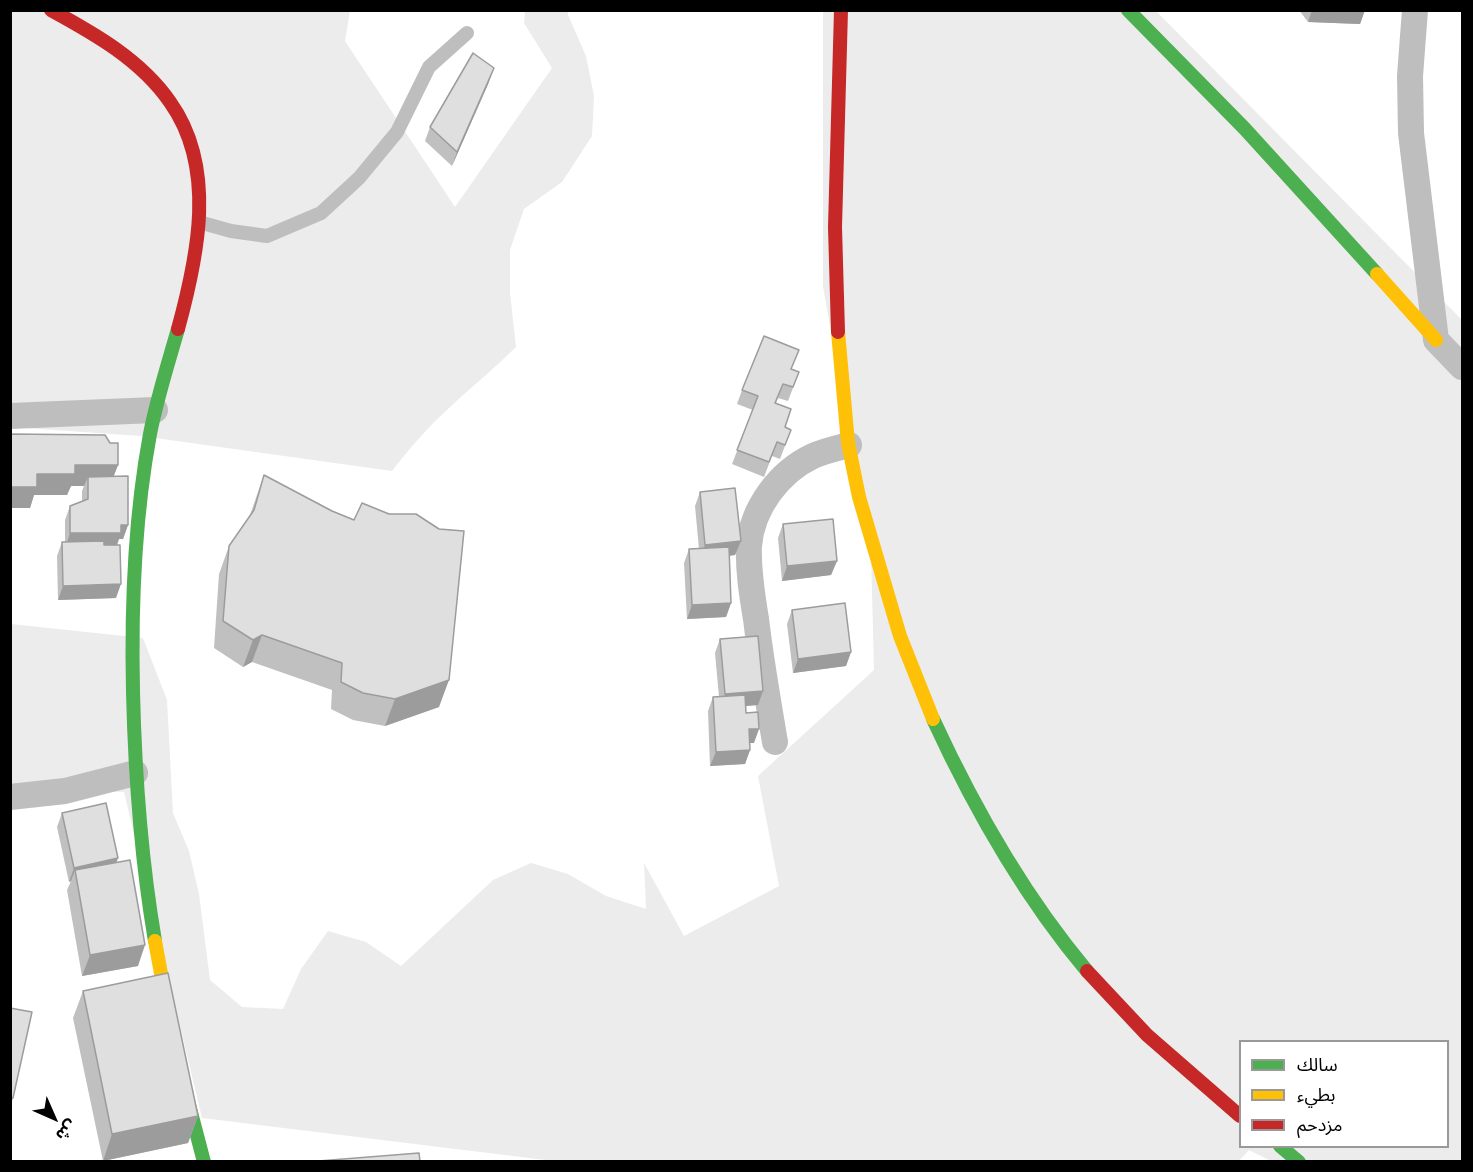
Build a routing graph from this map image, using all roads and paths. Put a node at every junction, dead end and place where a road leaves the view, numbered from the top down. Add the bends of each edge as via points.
1 (51, 10) edge
2 (841, 10) edge
3 (1128, 10) edge
4 (1415, 10) edge
5 (467, 33) dead end
6 (199, 222) junction
7 (1436, 340) junction
8 (1462, 367) edge
9 (155, 410) junction
10 (10, 417) edge
11 (849, 445) junction
12 (775, 742) dead end
13 (135, 773) junction
14 (10, 797) edge
15 (172, 1034) edge
16 (180, 1069) edge
17 (1239, 1115) edge
18 (1283, 1148) edge
19 (204, 1161) edge
20 (1299, 1161) edge

1 - 6 street via 126,56 173,105 191,143 199,187
2 - 11 street via 836,206 838,342
3 - 7 street via 1245,129
4 - 7 street via 1411,132
5 - 6 lane via 429,68 397,132 359,178 321,213 267,236
6 - 9 street via 191,277
7 - 8 street
9 - 10 street
9 - 13 street via 134,581
11 - 12 street via 813,456 797,466 765,499 753,523 749,546 751,583
11 - 17 street via 887,603 909,666 968,793 1030,894 1094,979 1166,1053
13 - 14 street via 65,790
13 - 15 street via 147,899
16 - 19 street
18 - 20 street

